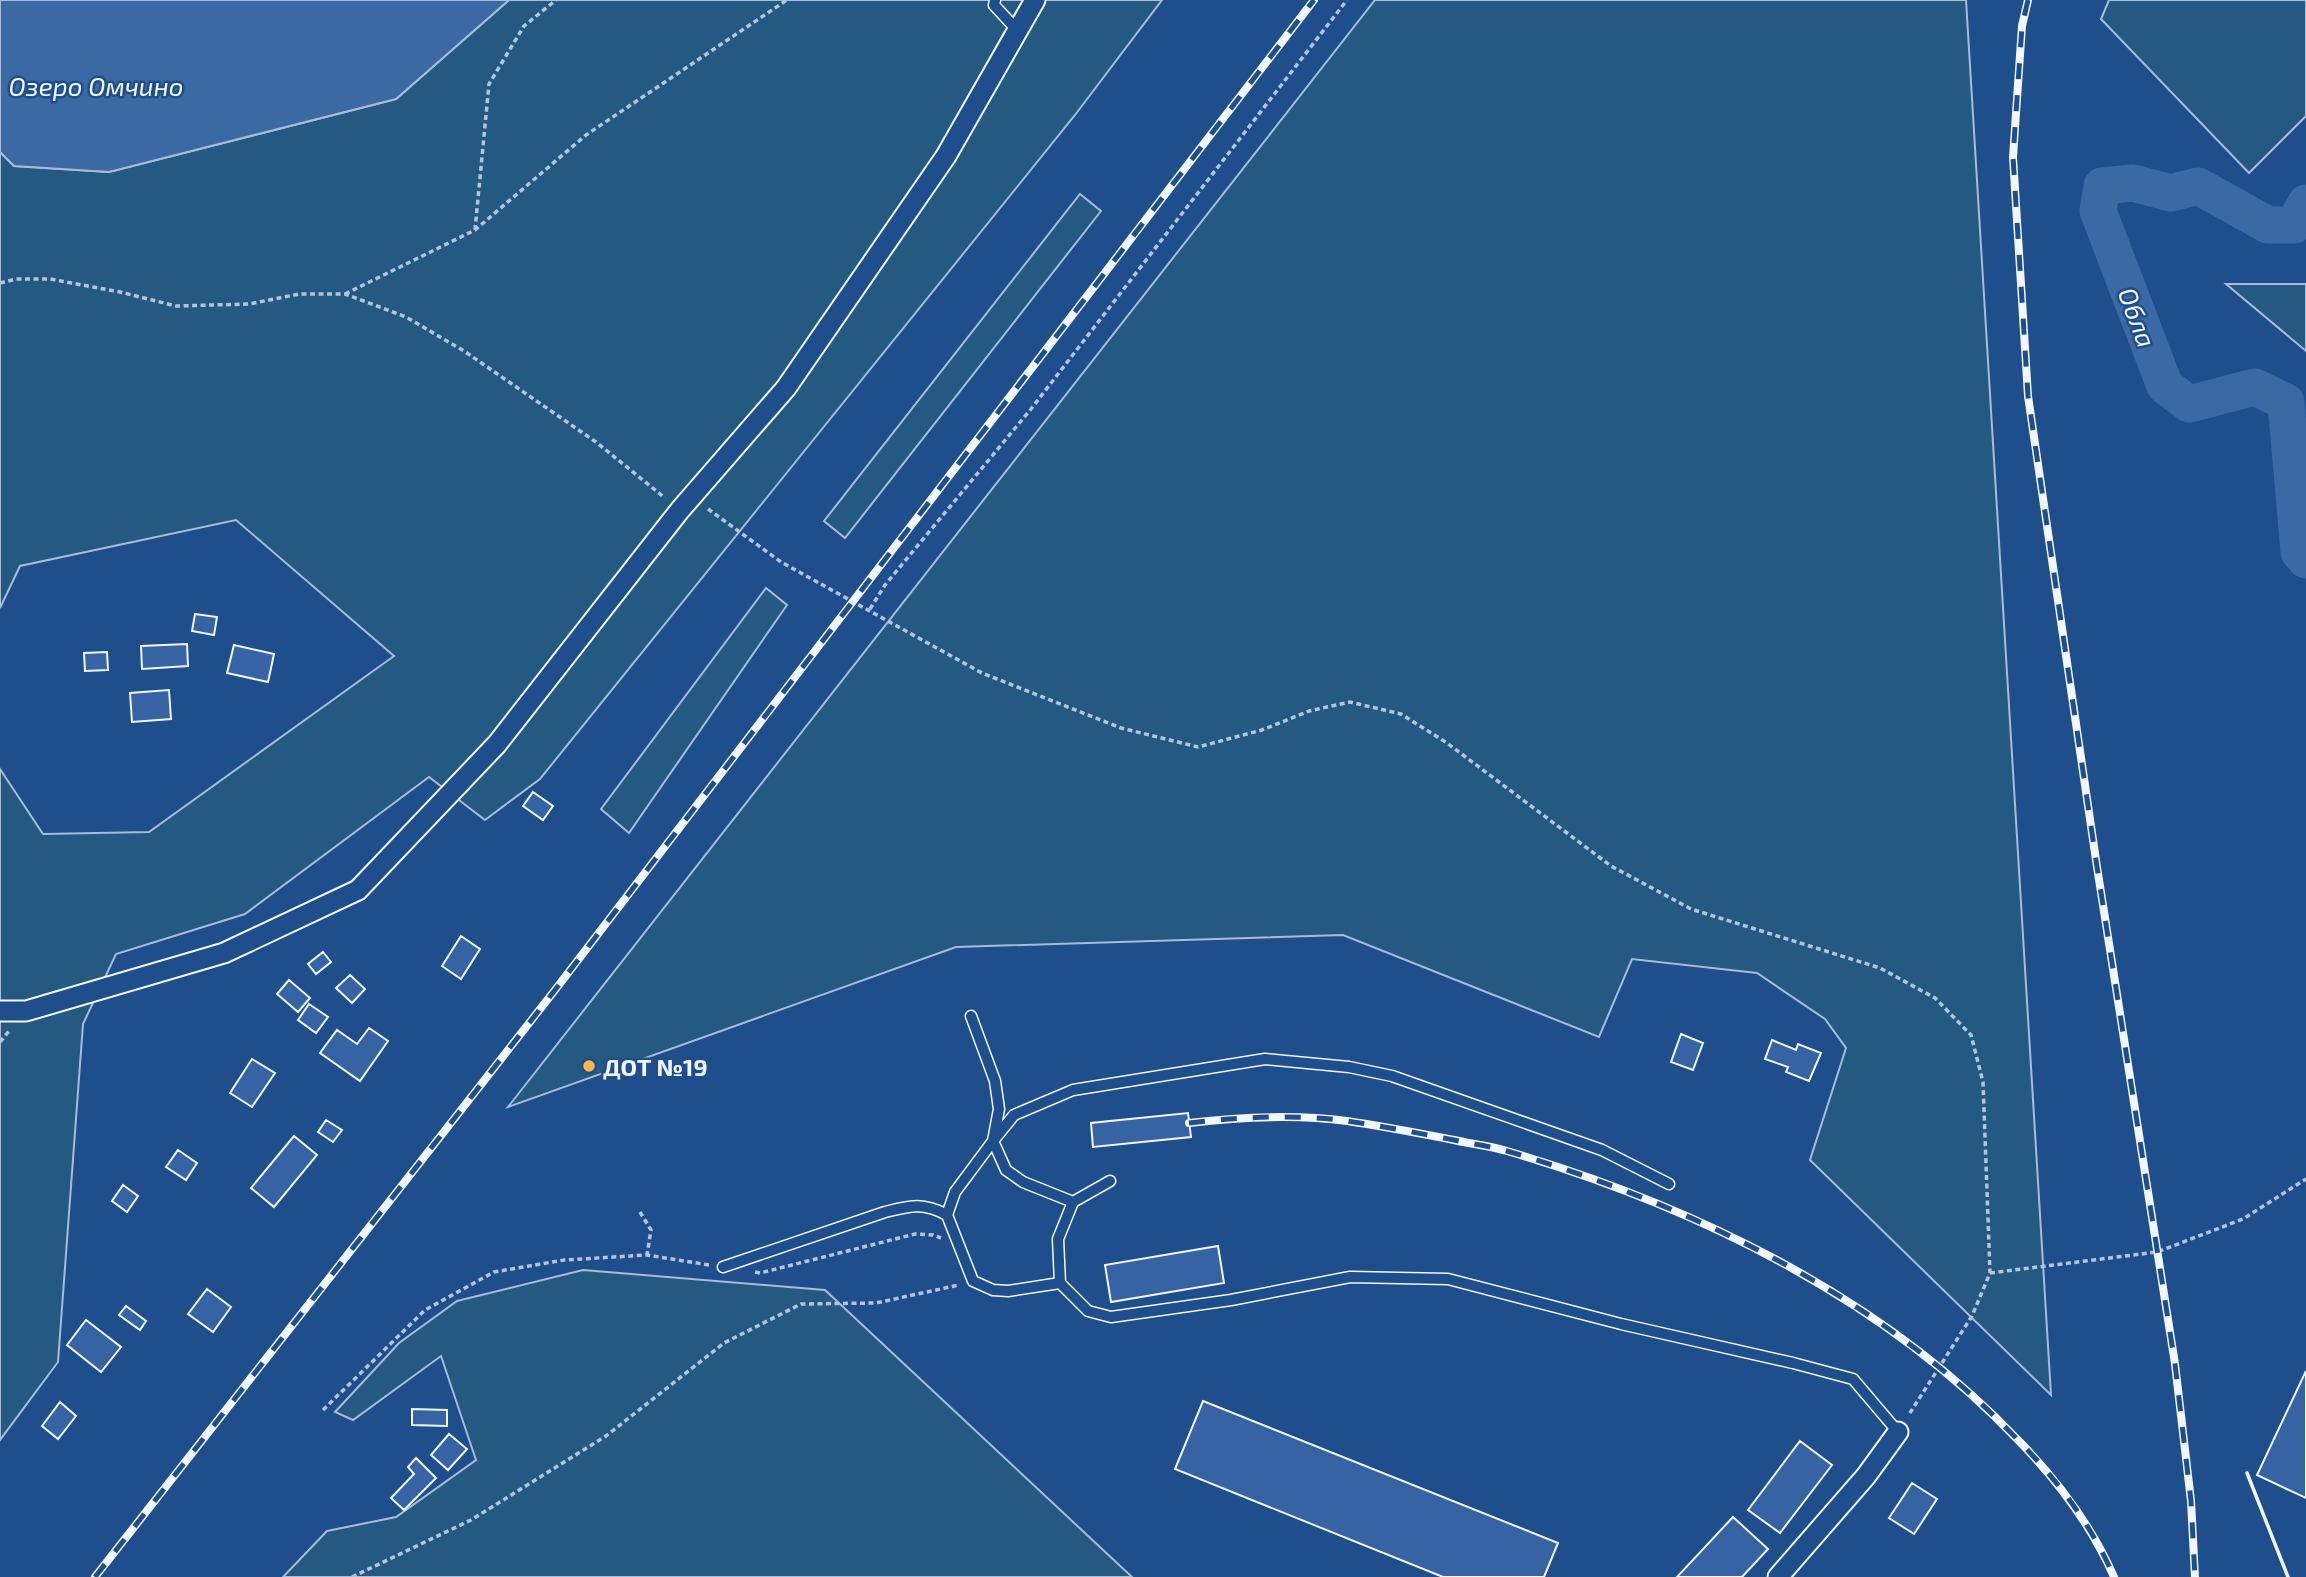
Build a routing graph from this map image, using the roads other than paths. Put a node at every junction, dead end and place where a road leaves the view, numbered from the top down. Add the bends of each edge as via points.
1 (995, 0) edge
2 (1035, 0) edge
3 (1017, 30) junction
4 (0, 1012) edge
5 (971, 1016) dead end
6 (993, 1141) junction
7 (1110, 1181) dead end
8 (1668, 1184) dead end
9 (1073, 1202) junction
10 (947, 1215) junction
11 (723, 1267) road end
12 (1060, 1283) junction
13 (1898, 1432) joint
14 (1778, 1577) edge

1 - 3 lane via 994,5
2 - 3 street
3 - 4 street via 946,156 786,388 686,504 497,744 358,890 224,953 26,1011
5 - 6 lane via 995,1081 999,1109
6 - 8 lane via 1014,1115 1073,1090 1265,1059 1392,1076 1602,1150
6 - 9 lane via 1006,1170 1023,1182
6 - 10 lane via 956,1192
7 - 9 lane
9 - 12 lane via 1058,1239
10 - 11 lane via 932,1207 911,1205
10 - 12 lane via 973,1281 1008,1291
12 - 13 lane via 1088,1311 1111,1317 1350,1277 1448,1279 1853,1379
13 - 14 street

